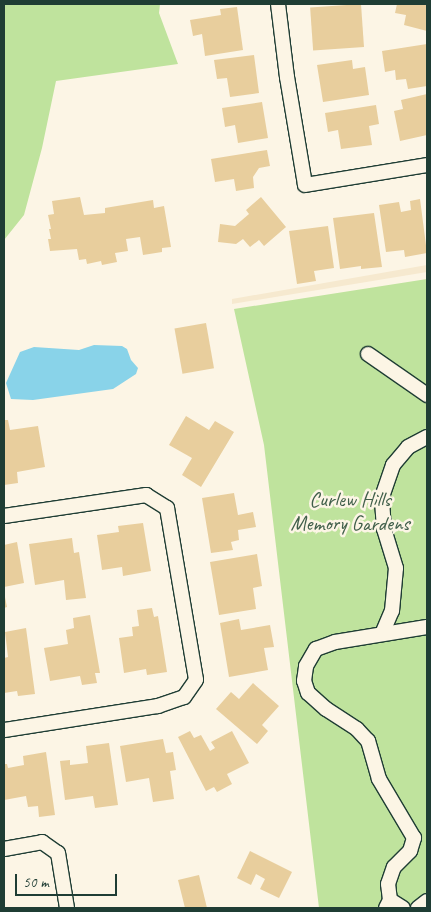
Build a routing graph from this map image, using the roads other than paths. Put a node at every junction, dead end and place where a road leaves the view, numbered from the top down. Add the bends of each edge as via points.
1 (278, 4) edge
2 (427, 165) edge
3 (368, 354) dead end
4 (427, 395) edge
5 (427, 438) edge
6 (4, 516) edge
7 (427, 627) edge
8 (382, 634) junction
9 (4, 730) edge
10 (4, 849) edge
11 (427, 901) edge
12 (388, 904) edge
13 (67, 908) edge
14 (403, 908) edge
15 (418, 908) edge

1 - 2 street via 305,185
3 - 4 street
5 - 8 street via 408,447 392,465 382,497 384,529 396,568 392,610
6 - 9 street via 146,495 167,508 196,680 184,697 158,706
7 - 8 street
8 - 12 street via 336,642 316,650 306,666 304,681 308,693 368,741 379,779 414,838 410,851 394,867 388,884
10 - 13 street via 42,842 58,853
11 - 15 street
12 - 14 street

